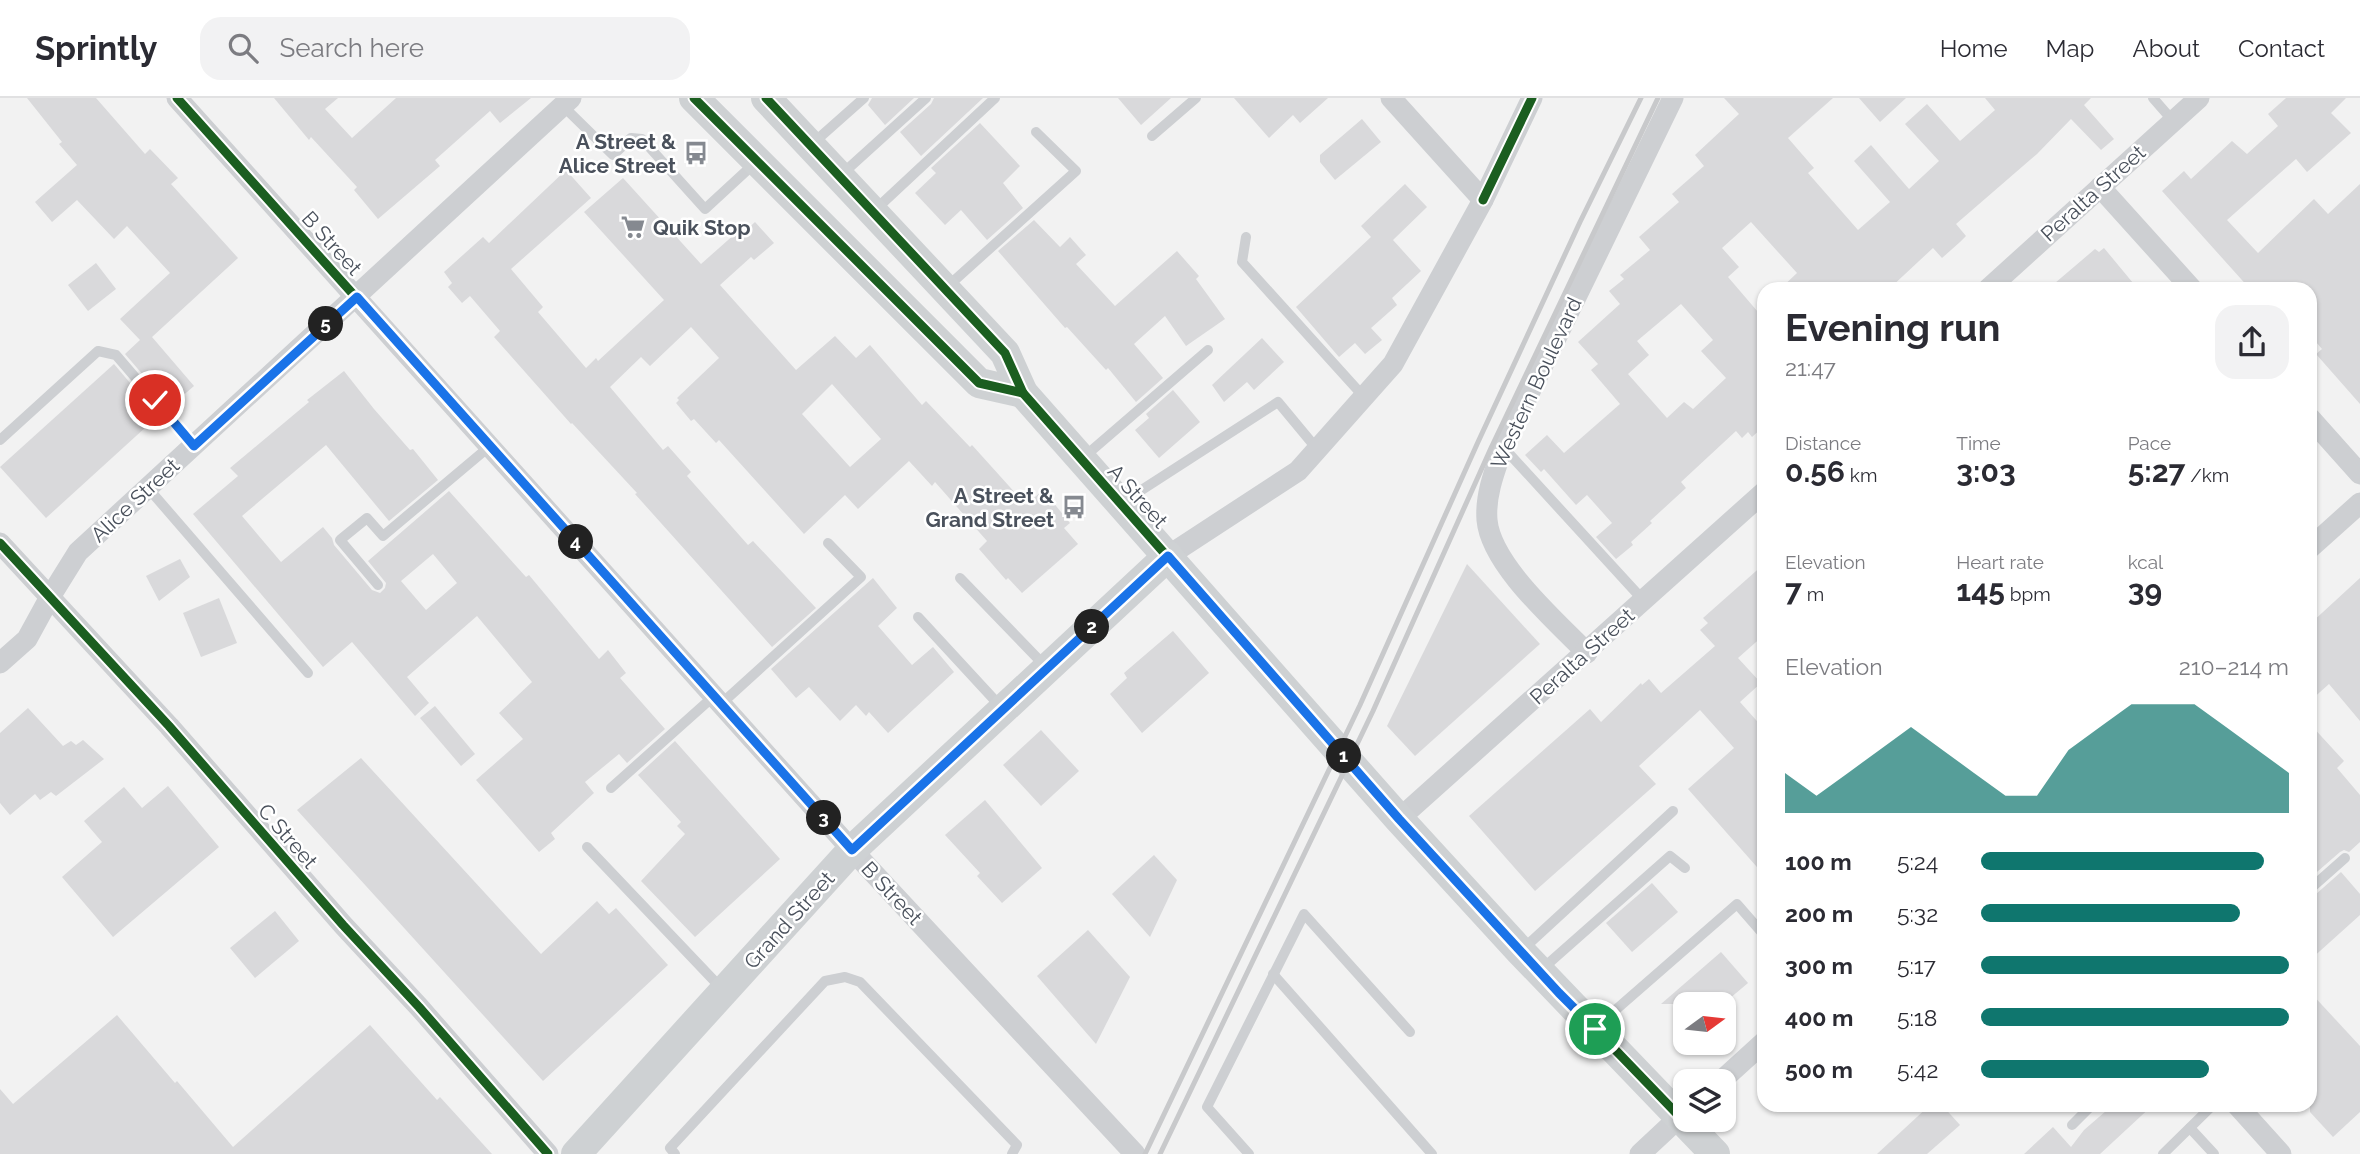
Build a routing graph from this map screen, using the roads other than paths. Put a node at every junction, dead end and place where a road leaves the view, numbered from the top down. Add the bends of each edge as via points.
1 (177, 98) edge
2 (694, 98) edge
3 (766, 98) edge
4 (864, 98) edge
5 (926, 98) edge
6 (995, 98) edge
7 (1196, 98) edge
8 (1391, 98) edge
9 (1532, 98) edge
10 (1673, 98) edge
11 (2153, 98) edge
12 (2199, 98) edge
13 (567, 102) edge
14 (2173, 121) junction
15 (1036, 132) dead end
16 (1152, 136) dead end
17 (810, 146) junction
18 (757, 161) junction
19 (839, 177) junction
20 (2100, 187) junction
21 (1483, 200) junction
22 (873, 212) junction
23 (1247, 237) dead end
24 (1996, 282) edge
25 (2186, 282) edge
26 (945, 289) junction
27 (357, 297) junction
28 (1208, 350) dead end
29 (1023, 393) junction
30 (1364, 397) junction
31 (2317, 426) edge
32 (0, 440) edge
33 (194, 446) junction
34 (490, 446) junction
35 (1503, 447) junction
36 (1317, 449) junction
37 (1081, 459) junction
38 (2360, 474) edge
39 (148, 488) junction
40 (1757, 498) edge
41 (1121, 503) junction
42 (2360, 503) edge
43 (2317, 542) edge
44 (0, 543) edge
45 (828, 543) dead end
46 (1168, 556) junction
47 (960, 578) dead end
48 (378, 586) dead end
49 (50, 597) junction
50 (1644, 601) junction
51 (918, 617) dead end
52 (1587, 653) junction
53 (0, 663) edge
54 (1047, 668) junction
55 (308, 673) dead end
56 (718, 700) junction
57 (1003, 710) junction
58 (611, 788) dead end
59 (1673, 811) dead end
60 (1399, 819) junction
61 (587, 847) dead end
62 (852, 850) junction
63 (2345, 858) dead end
64 (1685, 868) dead end
65 (2317, 883) edge
66 (1757, 927) edge
67 (1529, 962) junction
68 (1273, 974) junction
69 (724, 991) junction
70 (1595, 1029) junction
71 (1410, 1032) dead end
72 (1757, 1048) edge
73 (1734, 1069) edge
74 (1673, 1105) edge
75 (2085, 1112) edge
76 (2206, 1112) edge
77 (2242, 1112) edge
78 (1673, 1124) edge
79 (2072, 1125) dead end
80 (2190, 1128) junction
81 (1697, 1132) edge
82 (1014, 1149) edge
83 (673, 1151) edge
84 (548, 1154) edge
85 (576, 1154) edge
86 (1135, 1154) edge
87 (1249, 1154) edge
88 (1432, 1154) edge
89 (1640, 1154) edge
90 (1715, 1154) edge
91 (2163, 1154) edge
92 (2214, 1154) edge
93 (2281, 1154) edge

1 - 27 street, B Street
2 - 18 main road
3 - 17 main road, A Street
4 - 17 lane
5 - 19 lane
6 - 22 lane
7 - 16 lane
8 - 21 street
9 - 21 street
10 - 35 street, Western Boulevard
11 - 14 lane
12 - 14 street, Peralta Street
13 - 18 lane via 612,155 631,138 642,139 705,209
13 - 27 street, Alice Street
14 - 20 street, Peralta Street
15 - 26 lane via 1076,172
17 - 19 main road, A Street
18 - 29 main road via 979,383
19 - 22 main road, A Street
20 - 24 street, Peralta Street
20 - 25 street
21 - 30 street via 1393,364
22 - 26 main road, A Street
23 - 30 lane via 1242,262
26 - 29 main road, A Street via 1004,353
27 - 33 street, Alice Street
27 - 34 street, B Street
28 - 37 lane
29 - 37 main road, A Street
30 - 36 street
31 - 38 street
32 - 33 lane via 99,351 116,355
33 - 39 street, Alice Street
34 - 48 lane via 383,536 367,518 340,540
34 - 56 street, B Street
35 - 50 lane
35 - 52 street, Western Boulevard via 1490,483 1487,521 1497,551 1512,574
36 - 41 lane via 1278,402
36 - 46 street via 1298,471
37 - 41 main road, A Street
39 - 49 street, Alice Street via 78,552
39 - 55 lane
40 - 50 street, Peralta Street
41 - 46 main road, A Street
42 - 43 street
44 - 49 street, C Street
45 - 56 lane via 861,577
46 - 54 main road, Grand Street
46 - 60 main road, A Street
47 - 54 lane
49 - 53 street, Alice Street via 27,639
49 - 84 street, C Street
50 - 52 street, Peralta Street
51 - 57 lane
52 - 60 street, Peralta Street
54 - 57 main road, Grand Street
56 - 58 lane
56 - 62 street, B Street
57 - 62 main road, Grand Street
59 - 67 lane
60 - 67 main road, A Street
61 - 69 lane
62 - 69 main road, Grand Street
62 - 86 street, B Street
63 - 65 lane
64 - 67 lane via 1670,856
66 - 70 lane via 1737,904
67 - 70 main road, A Street
68 - 71 lane via 1304,914
68 - 87 lane via 1207,1107
68 - 88 lane
69 - 85 main road, Grand Street
70 - 74 main road, A Street
72 - 73 street
75 - 79 lane
76 - 80 lane
77 - 93 street
78 - 89 street
80 - 91 lane
80 - 92 lane
81 - 90 main road, A Street
82 - 83 lane via 860,982 845,977 825,981

